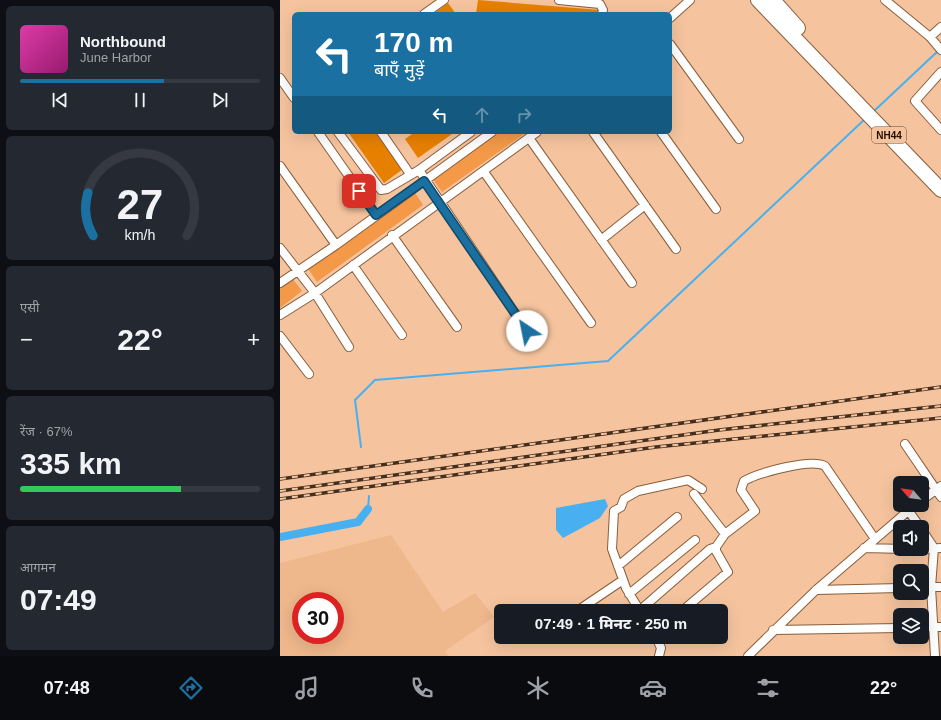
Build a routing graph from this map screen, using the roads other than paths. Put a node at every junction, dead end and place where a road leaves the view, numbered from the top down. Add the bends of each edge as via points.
1 (444, 0) edge
2 (559, 0) edge
3 (690, 0) edge
4 (758, 0) edge
5 (773, 0) edge
6 (884, 0) edge
7 (427, 12) edge
8 (602, 12) edge
9 (672, 16) edge
10 (941, 27) edge
11 (930, 36) junction
12 (672, 47) edge
13 (940, 48) edge
14 (941, 72) edge
15 (280, 78) edge
16 (840, 78) junction
17 (292, 95) edge
18 (941, 130) edge
19 (319, 134) edge
20 (339, 134) edge
21 (382, 134) edge
22 (468, 134) edge
23 (489, 134) edge
24 (534, 134) edge
25 (594, 134) edge
26 (662, 134) edge
27 (529, 138) junction
28 (739, 139) dead end
29 (280, 166) edge
30 (419, 170) junction
31 (484, 172) junction
32 (410, 174) junction
33 (941, 177) edge
34 (424, 181) junction
35 (941, 190) edge
36 (439, 202) junction
37 (645, 205) junction
38 (716, 209) dead end
39 (376, 215) junction
40 (392, 235) junction
41 (601, 240) junction
42 (336, 245) junction
43 (280, 248) edge
44 (676, 249) dead end
45 (353, 265) junction
46 (297, 270) junction
47 (280, 283) edge
48 (632, 283) dead end
49 (315, 292) junction
50 (280, 315) edge
51 (591, 323) dead end
52 (457, 327) dead end
53 (527, 331) dead end
54 (402, 335) dead end
55 (280, 336) edge
56 (349, 347) dead end
57 (309, 374) dead end
58 (906, 444) dead end
59 (939, 487) edge
60 (929, 495) edge
61 (941, 497) edge
62 (907, 512) edge
63 (677, 517) dead end
64 (725, 534) junction
65 (929, 538) edge
66 (875, 539) junction
67 (695, 540) dead end
68 (716, 548) junction
69 (864, 548) junction
70 (938, 548) edge
71 (893, 549) edge
72 (618, 566) junction
73 (623, 580) junction
74 (931, 587) junction
75 (941, 587) edge
76 (893, 588) edge
77 (816, 590) junction
78 (629, 594) junction
79 (587, 604) edge
80 (635, 604) edge
81 (647, 604) edge
82 (690, 604) edge
83 (937, 627) edge
84 (893, 628) edge
85 (772, 630) junction
86 (659, 644) edge
87 (659, 656) edge
88 (748, 656) edge
89 (935, 656) edge

1 - 7 street
2 - 8 street via 600,4
3 - 9 street
4 - 16 highway, NH44
5 - 16 highway, NH44
6 - 11 street
10 - 11 street
11 - 13 street
12 - 28 street
14 - 18 street via 915,101
15 - 17 street
16 - 33 highway, NH44
16 - 35 highway, NH44
19 - 39 street
20 - 32 street via 379,189 387,189
21 - 32 street
22 - 30 street
23 - 34 street
24 - 27 street
25 - 37 street
26 - 38 street
27 - 31 street
27 - 41 street
29 - 42 street
30 - 32 street
30 - 34 street
31 - 36 street
31 - 51 street
34 - 36 street
34 - 39 street
36 - 40 street
36 - 53 street
37 - 41 street
37 - 44 street
39 - 42 street
40 - 45 street
40 - 52 street
41 - 48 street
42 - 46 street
43 - 46 street
45 - 49 street
45 - 54 street
46 - 47 street
46 - 49 street
49 - 50 street
49 - 56 street
55 - 57 street
58 - 59 street
59 - 60 street
59 - 61 street
62 - 66 street
63 - 72 street
64 - 66 street via 755,511 741,490 744,481 780,468 818,464 825,466
64 - 68 street
64 - 72 street via 698,491 688,480 638,491 624,499 621,507 614,511 611,544
65 - 70 street
66 - 69 street
67 - 78 street
68 - 81 street via 710,550
68 - 82 street via 728,572
69 - 71 street
69 - 77 street
70 - 74 street
72 - 73 street
73 - 78 street
73 - 79 street
74 - 75 street
74 - 83 street
76 - 77 street
77 - 85 street
78 - 80 street
83 - 89 street
84 - 85 street
85 - 88 street
86 - 87 street

